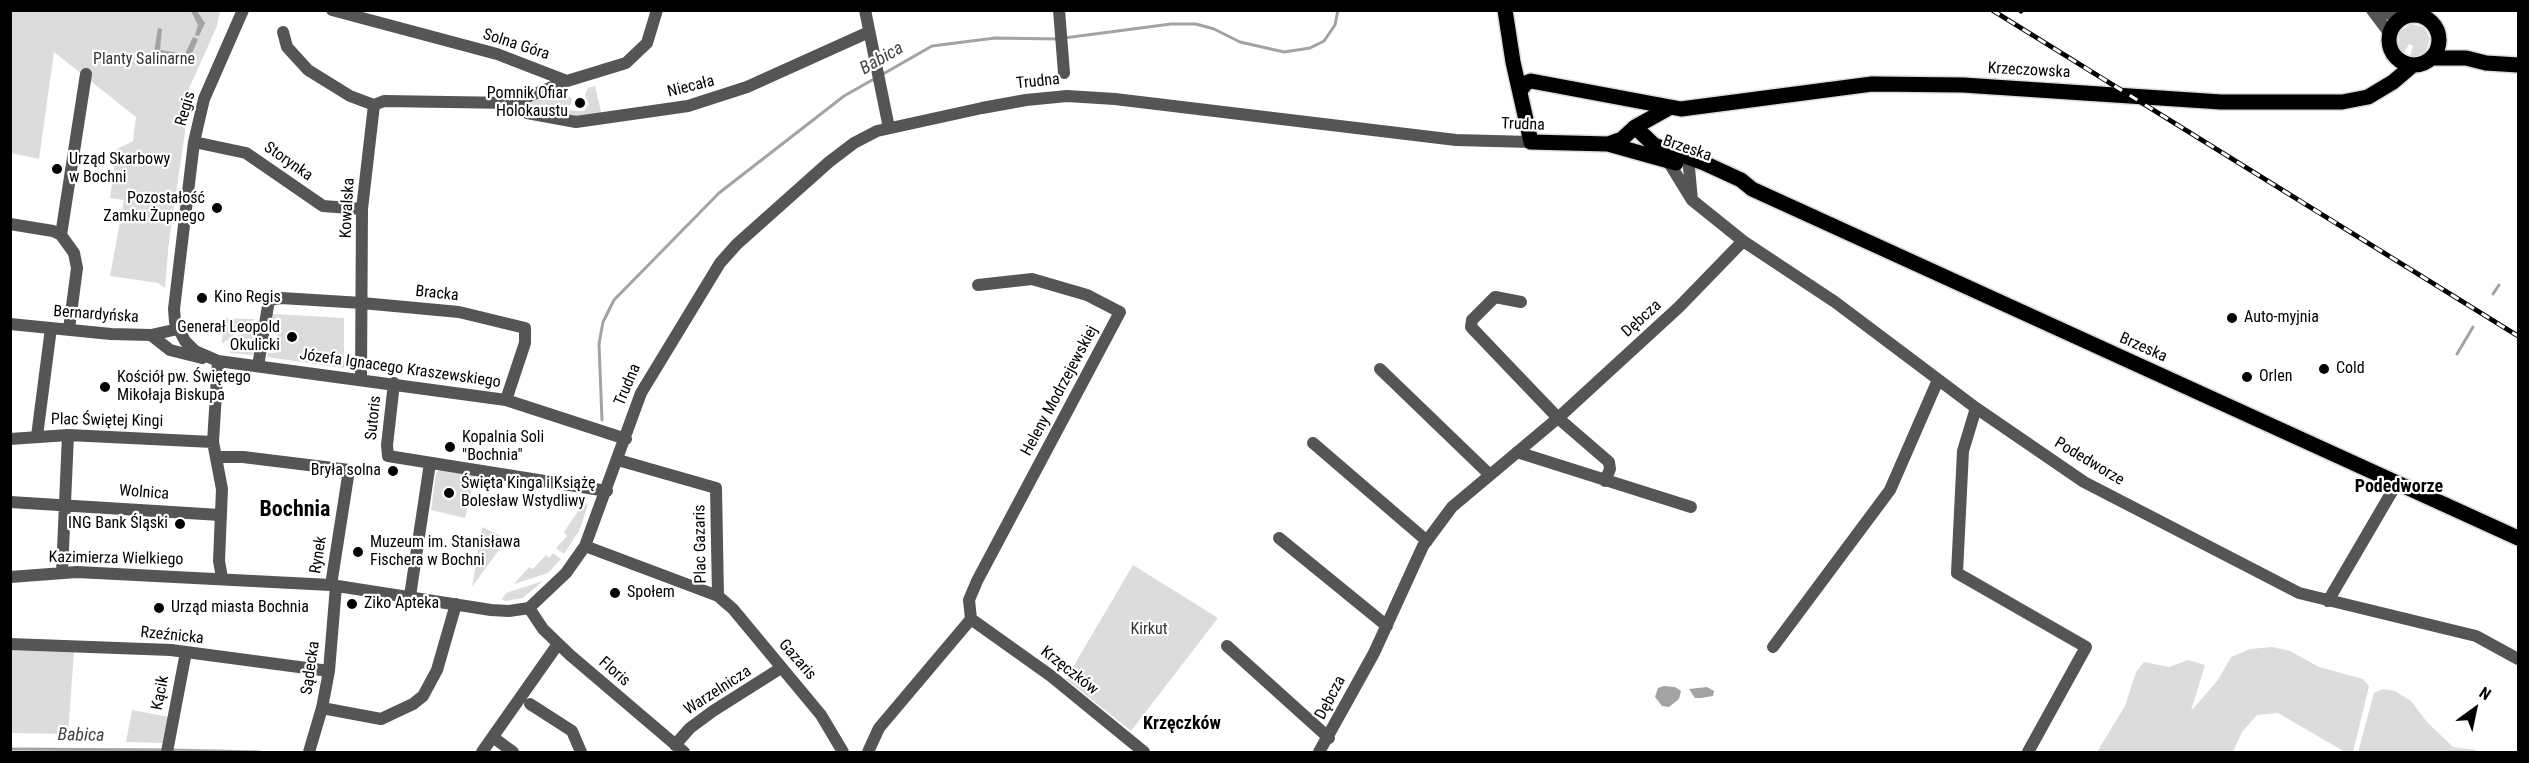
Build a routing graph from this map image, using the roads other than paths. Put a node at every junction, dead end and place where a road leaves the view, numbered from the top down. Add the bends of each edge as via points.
1 (231, 10) edge
2 (243, 10) edge
3 (332, 10) edge
4 (657, 10) edge
5 (865, 10) edge
6 (1059, 10) edge
7 (1505, 10) edge
8 (2372, 10) edge
9 (2379, 10) edge
10 (2402, 19) junction
11 (284, 32) dead end
12 (869, 32) junction
13 (234, 33) junction
14 (2390, 34) junction
15 (2439, 40) junction
16 (2394, 55) junction
17 (2431, 58) junction
18 (2466, 58) junction
19 (2413, 65) junction
20 (2518, 65) edge
21 (1064, 73) dead end
22 (86, 74) dead end
23 (567, 81) junction
24 (1526, 86) junction
25 (2384, 87) junction
26 (1624, 100) junction
27 (512, 103) junction
28 (1669, 108) junction
29 (373, 110) junction
30 (1635, 127) junction
31 (889, 128) junction
32 (194, 142) junction
33 (1531, 142) junction
34 (1608, 144) junction
35 (1668, 160) junction
36 (1689, 162) junction
37 (1692, 200) junction
38 (362, 208) junction
39 (10, 224) edge
40 (61, 235) junction
41 (1743, 241) junction
42 (978, 285) dead end
43 (1521, 302) dead end
44 (362, 303) junction
45 (10, 324) edge
46 (51, 328) junction
47 (69, 329) junction
48 (178, 329) junction
49 (151, 335) junction
50 (215, 361) junction
51 (258, 366) junction
52 (1380, 369) dead end
53 (361, 380) junction
54 (1938, 380) junction
55 (394, 383) junction
56 (506, 400) junction
57 (1976, 408) junction
58 (1558, 418) junction
59 (68, 435) junction
60 (37, 436) junction
61 (10, 439) edge
62 (626, 439) junction
63 (213, 442) junction
64 (1313, 443) dead end
65 (1517, 452) junction
66 (216, 458) junction
67 (618, 460) junction
68 (430, 463) junction
69 (1490, 475) junction
70 (1605, 481) junction
71 (2397, 483) junction
72 (607, 490) junction
73 (10, 502) edge
74 (66, 504) junction
75 (1691, 507) dead end
76 (220, 514) junction
77 (1279, 538) dead end
78 (2518, 538) edge
79 (1427, 540) junction
80 (585, 546) junction
81 (62, 572) junction
82 (10, 577) edge
83 (222, 578) junction
84 (333, 585) junction
85 (410, 596) junction
86 (718, 596) junction
87 (2328, 601) junction
88 (456, 604) junction
89 (529, 608) junction
90 (971, 619) junction
91 (1387, 626) junction
92 (10, 644) edge
93 (558, 644) junction
94 (1227, 646) dead end
95 (1773, 647) dead end
96 (186, 652) junction
97 (2518, 659) edge
98 (781, 668) junction
99 (329, 670) junction
100 (530, 704) dead end
101 (322, 708) junction
102 (494, 738) junction
103 (1329, 738) junction
104 (168, 746) edge
105 (680, 749) edge
106 (309, 753) edge
107 (482, 753) edge
108 (513, 753) edge
109 (581, 753) edge
110 (843, 753) edge
111 (868, 753) edge
112 (1144, 753) edge
113 (1319, 753) edge
114 (2028, 753) edge

1 - 13 street
2 - 13 street, Regis
3 - 23 street, Solna Góra via 497,54
4 - 23 street via 650,37 637,55 620,66
5 - 12 street
6 - 21 street
7 - 24 main road
8 - 14 street
9 - 10 street
10 - 14 main road
10 - 15 main road via 2427,19
11 - 29 street, Niecała via 287,47 308,70
12 - 27 street, Niecała via 747,87 678,108 576,122 526,113
12 - 31 street
13 - 32 street, Regis via 204,99
14 - 16 main road
15 - 17 main road
15 - 18 main road
16 - 19 main road
16 - 25 main road
17 - 18 main road
17 - 19 main road
18 - 20 main road
19 - 25 main road, Krzeczowska
22 - 40 street
23 - 27 street, Niecała
24 - 26 main road, Krzeczowska
24 - 33 main road
25 - 28 main road, Krzeczowska via 2363,99 2343,102 2232,102 1872,84
26 - 28 main road, Krzeczowska
26 - 30 main road
27 - 29 street, Niecała via 384,101
28 - 30 main road, Krzeczowska
29 - 38 street, Kowalska
30 - 34 main road, Krzeczowska via 1623,139
30 - 36 main road, Brzeska via 1654,145
31 - 33 street, Trudna via 1026,100 1067,96 1456,140
31 - 62 street, Trudna via 864,137 829,162 720,263 651,374
32 - 38 street, Storynka via 246,153 324,206
32 - 48 street, Regis via 174,309
33 - 34 main road, Trudna
34 - 35 main road, Brzeska
35 - 36 main road, Brzeska
35 - 37 street, Podedworze
36 - 37 street
36 - 71 main road, Brzeska via 1741,180 1752,189
37 - 41 street, Podedworze
38 - 44 street, Kowalska
39 - 40 street
40 - 47 street via 74,253 77,268
41 - 54 street, Podedworze via 1835,302
41 - 58 street, Dębcza via 1679,308
42 - 90 street, Heleny Modrzejewskiej via 1032,279 1087,295 1120,312 977,581 969,600
43 - 58 street via 1495,297 1472,320 1471,327
44 - 51 street, Bracka via 268,300
44 - 53 street, Kowalska
44 - 56 street, Bracka via 459,312 525,328 525,343
45 - 46 street, Bernardyńska
46 - 47 street, Bernardyńska
46 - 60 street, Plac Świętej Kingi
47 - 49 street, Bernardyńska
48 - 49 street, Bernardyńska
48 - 50 street, Józefa Ignacego Kraszewskiego via 195,351
49 - 50 street via 177,353
50 - 51 street, Józefa Ignacego Kraszewskiego
50 - 63 street
51 - 53 street, Józefa Ignacego Kraszewskiego
52 - 69 street
53 - 55 street, Józefa Ignacego Kraszewskiego
54 - 57 street, Podedworze
54 - 95 street via 1890,490
55 - 56 street, Józefa Ignacego Kraszewskiego
55 - 68 street, Sutoris via 388,456
56 - 62 street, Józefa Ignacego Kraszewskiego
57 - 87 street, Podedworze via 2084,482 2299,593
57 - 114 street via 1963,451 1957,573 2086,646
58 - 65 street, Dębcza
58 - 70 street via 1609,462
59 - 60 street, Plac Świętej Kingi
59 - 63 street, Plac Świętej Kingi
59 - 74 street
60 - 61 street
62 - 67 street, Trudna
63 - 66 street
64 - 79 street
65 - 69 street, Dębcza
65 - 70 street
66 - 76 street via 222,489
66 - 84 street, Rynek via 243,457 349,470
67 - 72 street, Trudna
67 - 86 street, Plac Gazaris via 716,488
68 - 72 street
68 - 85 street
69 - 79 street, Dębcza via 1452,507
70 - 75 street
71 - 78 main road, Brzeska
71 - 87 street
72 - 80 street, Trudna
73 - 74 street, Wolnica
74 - 76 street, Wolnica
74 - 81 street
76 - 83 street
77 - 91 street
79 - 91 street, Dębcza
80 - 86 street, Plac Gazaris
80 - 89 street, Trudna via 566,573
81 - 82 street, Kazimierza Wielkiego
81 - 83 street, Kazimierza Wielkiego
83 - 84 street, Rynek
84 - 85 street
84 - 99 street, Sądecka
85 - 88 street
86 - 98 street, Gazaris
87 - 97 street, Podedworze via 2476,636
88 - 89 street via 509,611
88 - 101 street via 438,670 423,696 413,704 381,719
89 - 93 street, Floris
90 - 111 street via 879,728
90 - 112 street, Krzęczków via 1052,676
91 - 103 street, Dębcza
92 - 96 street, Rzeźnicka
93 - 102 street
93 - 105 street, Floris
94 - 103 street
96 - 99 street, Rzeźnicka
96 - 104 street, Kącik
98 - 105 street, Warzelnicza via 690,728
98 - 110 street, Gazaris via 821,715
99 - 101 street, Sądecka
100 - 109 street via 572,731
101 - 106 street, Sądecka
102 - 107 street
102 - 108 street
103 - 113 street, Dębcza

